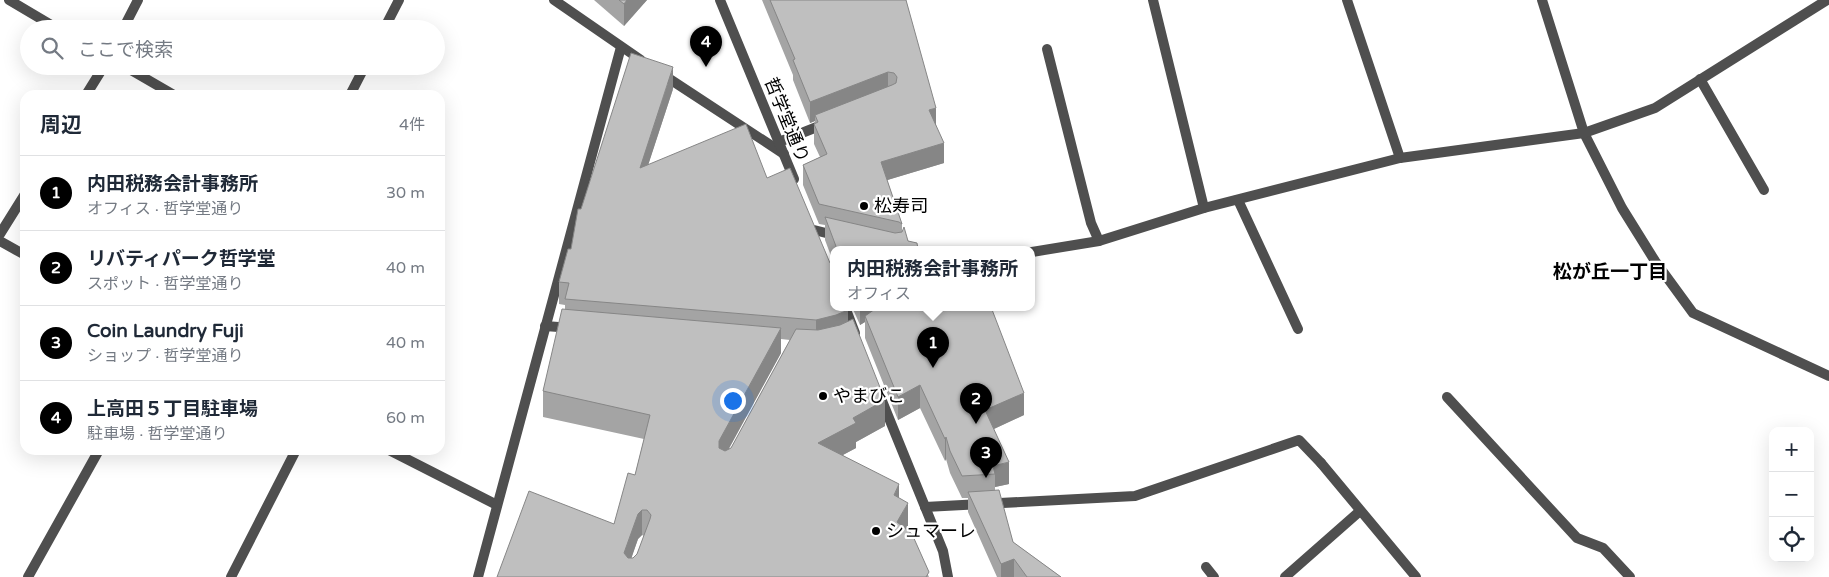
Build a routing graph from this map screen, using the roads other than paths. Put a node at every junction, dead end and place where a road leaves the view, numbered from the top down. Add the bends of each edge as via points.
1 (8, 0) edge
2 (138, 0) edge
3 (399, 0) edge
4 (554, 0) edge
5 (720, 0) edge
6 (1154, 0) edge
7 (1347, 0) edge
8 (1542, 0) edge
9 (1827, 0) edge
10 (42, 20) edge
11 (128, 20) edge
12 (389, 20) edge
13 (621, 47) junction
14 (1047, 49) dead end
15 (98, 75) edge
16 (140, 75) edge
17 (360, 75) edge
18 (1700, 79) junction
19 (89, 90) edge
20 (165, 90) edge
21 (353, 90) edge
22 (834, 120) edge
23 (1584, 133) junction
24 (779, 142) junction
25 (784, 154) junction
26 (1400, 158) junction
27 (798, 188) edge
28 (1764, 190) dead end
29 (1238, 200) junction
30 (20, 202) edge
31 (1204, 208) junction
32 (815, 230) edge
33 (0, 234) edge
34 (851, 239) edge
35 (0, 241) edge
36 (1099, 241) junction
37 (20, 252) edge
38 (1035, 252) edge
39 (847, 311) edge
40 (545, 326) junction
41 (584, 329) edge
42 (1298, 329) dead end
43 (844, 341) edge
44 (1829, 376) edge
45 (878, 390) edge
46 (1447, 397) dead end
47 (96, 455) edge
48 (293, 455) edge
49 (399, 455) edge
50 (497, 505) junction
51 (925, 507) junction
52 (1360, 512) junction
53 (1206, 567) dead end
54 (28, 577) edge
55 (231, 577) edge
56 (478, 577) edge
57 (948, 577) edge
58 (1214, 577) edge
59 (1285, 577) edge
60 (1416, 577) edge
61 (1630, 577) edge

1 - 10 street
2 - 11 street
3 - 12 street
4 - 13 street
5 - 24 street, 哲学堂通り
6 - 31 street
7 - 26 street
8 - 23 street
9 - 18 street
13 - 25 street
13 - 40 street
14 - 36 street via 1091,223
15 - 19 street
16 - 20 street
17 - 21 street
18 - 23 street via 1654,108
18 - 28 street
22 - 24 street
23 - 26 street
23 - 44 street via 1622,208 1693,313
24 - 25 street, 哲学堂通り
25 - 27 street, 哲学堂通り
26 - 29 street
29 - 31 street
29 - 42 street
30 - 33 street
31 - 36 street
32 - 34 street
35 - 37 street
36 - 38 street
39 - 43 street via 860,337
40 - 41 street
40 - 50 street
45 - 51 street
46 - 61 street via 1577,538 1603,548
47 - 54 street
48 - 55 street
49 - 50 street
50 - 56 street
51 - 52 street via 1134,496 1299,440
51 - 57 street via 943,551
52 - 59 street
52 - 60 street
53 - 58 street

